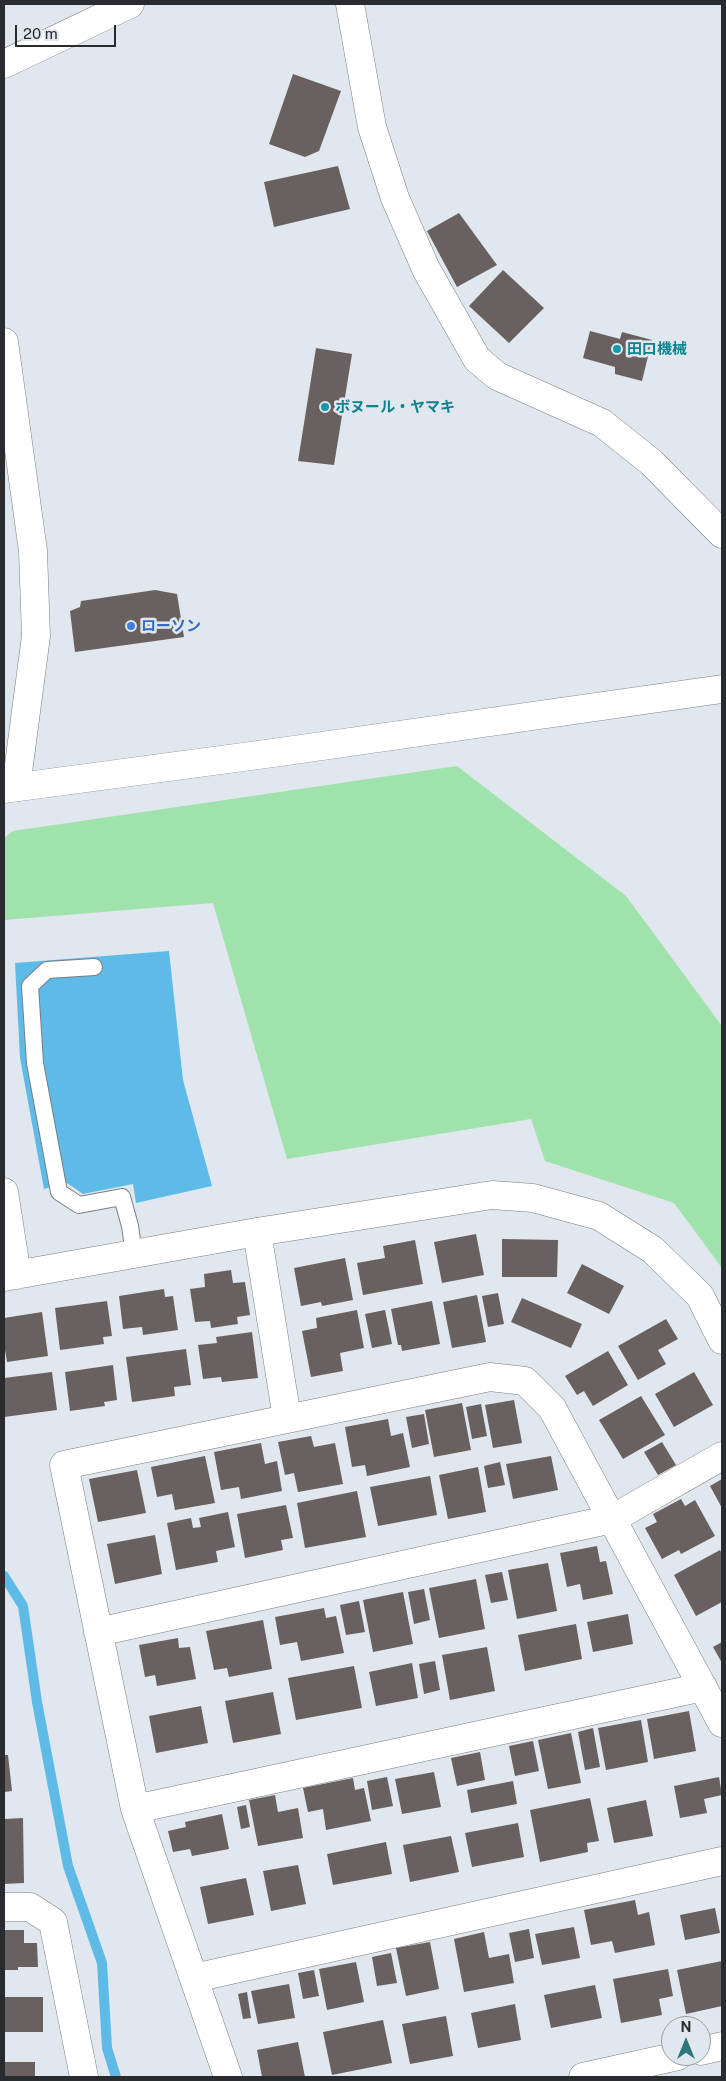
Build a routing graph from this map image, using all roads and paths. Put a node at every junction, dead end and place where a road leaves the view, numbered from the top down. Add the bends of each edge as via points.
1 (130, 4) edge
2 (350, 4) edge
3 (4, 64) edge
4 (4, 342) edge
5 (722, 534) edge
6 (722, 689) edge
7 (10, 788) edge
8 (94, 967) dead end
9 (4, 1192) edge
10 (258, 1232) junction
11 (134, 1254) junction
12 (10, 1276) edge
13 (722, 1340) edge
14 (288, 1418) junction
15 (722, 1456) edge
16 (612, 1520) junction
17 (98, 1632) junction
18 (703, 1687) junction
19 (722, 1723) edge
20 (135, 1809) junction
21 (722, 1861) edge
22 (4, 1907) edge
23 (194, 1978) junction
24 (661, 2060) edge
25 (84, 2077) edge
26 (228, 2077) edge
27 (583, 2077) edge

1 - 3 street
2 - 5 street via 372,127 394,198 426,269 477,359 497,376 602,423 651,462
4 - 7 street via 33,551 36,636
6 - 7 street
8 - 11 lane via 47,970 30,986 35,1063 59,1192 79,1205 122,1197
9 - 12 street
10 - 11 street
10 - 13 street via 492,1195 532,1198 600,1216 654,1250 700,1296
10 - 14 street
11 - 12 street
14 - 16 street via 490,1377 525,1381 552,1408
14 - 17 street via 64,1465
15 - 16 street
16 - 17 street
16 - 18 street
17 - 20 street
18 - 19 street
18 - 20 street
20 - 23 street
21 - 23 street
22 - 25 street via 30,1907 53,1922
23 - 26 street
24 - 27 street

